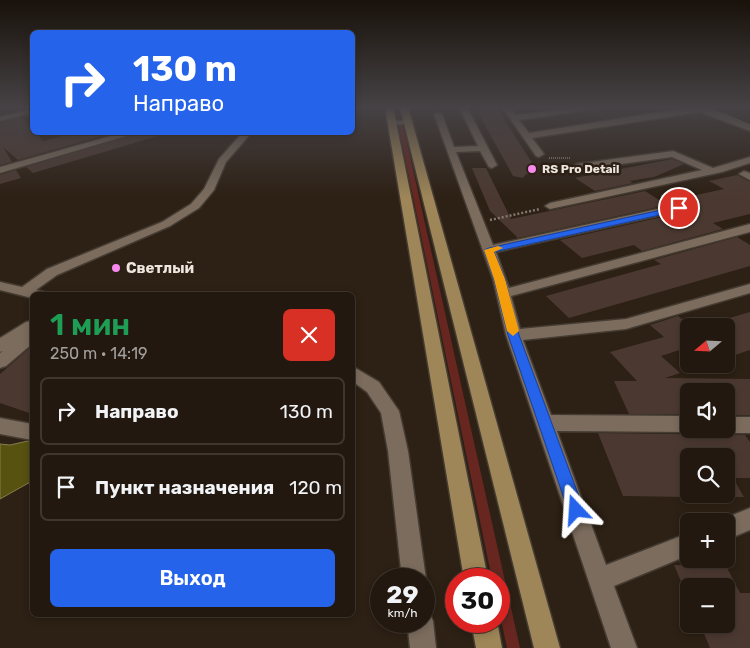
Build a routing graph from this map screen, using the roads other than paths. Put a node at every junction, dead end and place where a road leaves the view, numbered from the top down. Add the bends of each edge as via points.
1 (117, 137) edge
2 (243, 137) edge
3 (402, 137) edge
4 (404, 137) edge
5 (448, 137) edge
6 (478, 137) edge
7 (528, 137) edge
8 (484, 148) junction
9 (451, 150) junction
10 (539, 154) road end
11 (750, 160) edge
12 (492, 165) dead end
13 (577, 168) dead end
14 (0, 170) edge
15 (712, 171) junction
16 (667, 196) dead end
17 (550, 206) road end
18 (750, 228) edge
19 (489, 250) junction
20 (0, 286) edge
21 (750, 288) edge
22 (24, 292) junction
23 (30, 293) edge
24 (503, 294) junction
25 (30, 327) edge
26 (514, 335) junction
27 (30, 338) edge
28 (0, 346) edge
29 (0, 362) edge
30 (355, 374) edge
31 (544, 423) junction
32 (680, 424) edge
33 (735, 425) edge
34 (750, 425) edge
35 (0, 426) edge
36 (30, 432) edge
37 (750, 519) edge
38 (735, 525) edge
39 (680, 548) edge
40 (413, 568) edge
41 (474, 568) edge
42 (601, 579) junction
43 (421, 633) edge
44 (486, 633) edge
45 (423, 648) edge
46 (489, 648) edge
47 (547, 648) edge
48 (624, 648) edge

1 - 14 street
2 - 22 street via 222,161 209,190 195,206 166,224 52,272
3 - 41 main road
4 - 47 main road
5 - 9 street
6 - 8 street
7 - 10 street
8 - 9 street
8 - 12 street
9 - 19 street
11 - 15 street
13 - 15 street via 673,154
15 - 17 street
16 - 19 street via 679,208
18 - 24 street
19 - 24 street
20 - 22 street
21 - 26 street via 626,324
22 - 23 street
24 - 26 street
25 - 28 street
26 - 31 street
27 - 29 street
30 - 40 street via 373,387 390,411
31 - 32 street
31 - 42 street
33 - 34 street
35 - 36 street
37 - 38 street
39 - 42 street
42 - 48 street
43 - 45 street
44 - 46 main road

